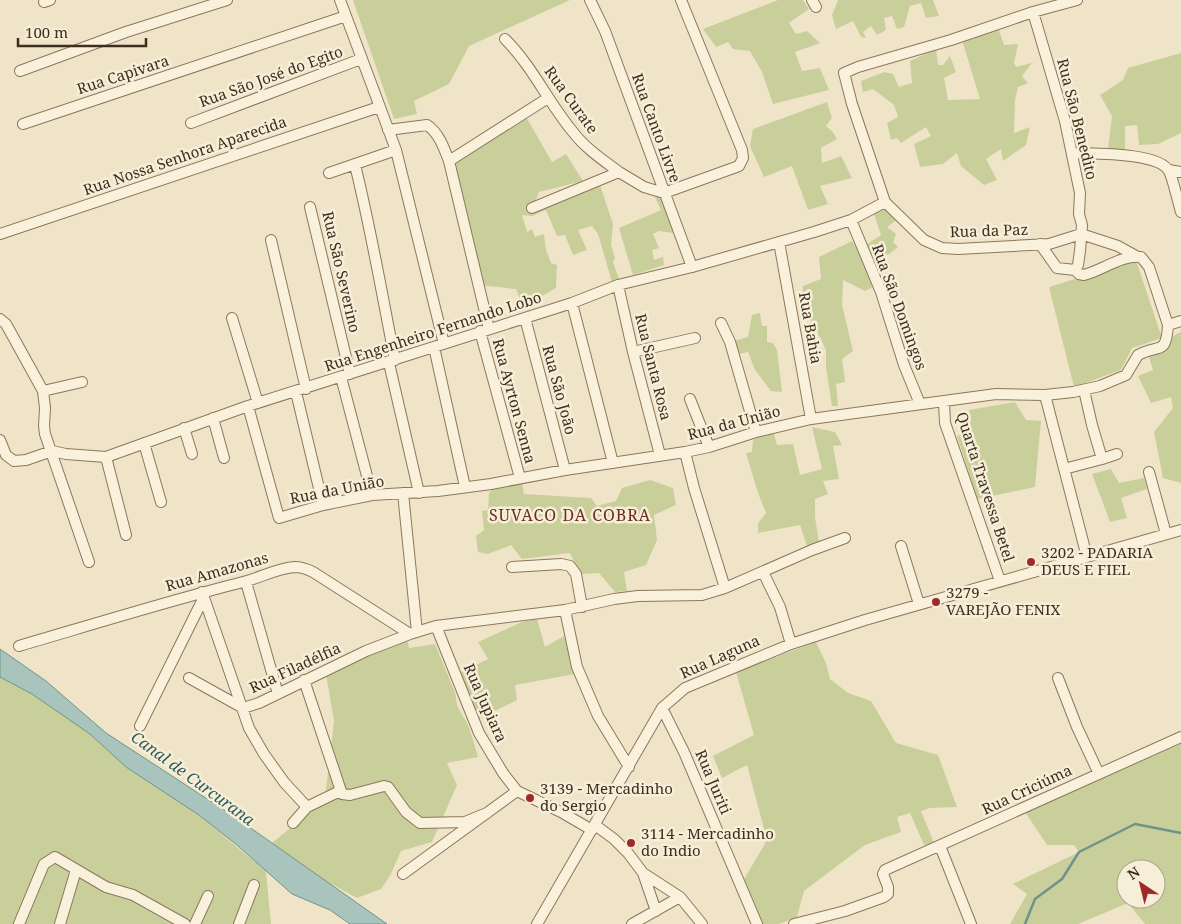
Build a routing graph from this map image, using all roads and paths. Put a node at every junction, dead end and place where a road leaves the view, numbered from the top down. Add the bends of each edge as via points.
1 (227, 0) edge
2 (340, 0) edge
3 (590, 0) edge
4 (681, 0) edge
5 (1077, 0) edge
6 (1032, 12) junction
7 (346, 16) junction
8 (505, 39) dead end
9 (362, 60) junction
10 (20, 71) dead end
11 (548, 98) junction
12 (380, 107) junction
13 (191, 123) dead end
14 (23, 124) dead end
15 (388, 130) junction
16 (396, 150) junction
17 (1073, 153) junction
18 (449, 161) junction
19 (355, 165) junction
20 (1168, 170) junction
21 (619, 172) junction
22 (1181, 172) edge
23 (329, 174) dead end
24 (664, 193) junction
25 (885, 202) junction
26 (310, 207) dead end
27 (532, 208) dead end
28 (1181, 212) edge
29 (851, 220) junction
30 (0, 234) edge
31 (1081, 234) junction
32 (271, 240) dead end
33 (778, 242) junction
34 (1040, 244) junction
35 (1136, 256) junction
36 (692, 267) junction
37 (1076, 270) junction
38 (618, 285) junction
39 (572, 303) junction
40 (232, 318) dead end
41 (525, 318) junction
42 (0, 319) edge
43 (1181, 322) edge
44 (721, 323) dead end
45 (1168, 325) junction
46 (484, 330) junction
47 (695, 338) dead end
48 (439, 345) junction
49 (633, 352) junction
50 (392, 361) junction
51 (346, 376) junction
52 (82, 382) dead end
53 (43, 390) junction
54 (301, 390) junction
55 (1084, 390) junction
56 (1045, 395) junction
57 (690, 399) dead end
58 (944, 402) junction
59 (920, 404) junction
60 (253, 405) junction
61 (212, 418) junction
62 (811, 419) junction
63 (184, 428) junction
64 (756, 432) junction
65 (0, 440) edge
66 (144, 443) junction
67 (709, 447) junction
68 (52, 451) junction
69 (685, 452) junction
70 (192, 454) dead end
71 (1117, 454) dead end
72 (660, 455) junction
73 (106, 457) junction
74 (224, 458) dead end
75 (1102, 458) junction
76 (613, 463) junction
77 (1064, 469) junction
78 (565, 470) junction
79 (1149, 472) dead end
80 (520, 478) junction
81 (466, 487) junction
82 (403, 493) junction
83 (419, 493) junction
84 (372, 495) junction
85 (161, 502) dead end
86 (323, 505) junction
87 (1180, 532) edge
88 (1166, 534) junction
89 (126, 535) dead end
90 (844, 538) dead end
91 (901, 546) dead end
92 (1087, 557) junction
93 (89, 562) dead end
94 (512, 567) dead end
95 (763, 572) junction
96 (1000, 581) junction
97 (246, 582) junction
98 (725, 588) junction
99 (203, 594) junction
100 (919, 604) junction
101 (582, 607) junction
102 (565, 610) junction
103 (436, 626) junction
104 (414, 633) junction
105 (791, 644) junction
106 (19, 646) dead end
107 (189, 678) dead end
108 (1058, 678) dead end
109 (304, 680) junction
110 (278, 694) junction
111 (243, 708) junction
112 (662, 708) junction
113 (140, 726) dead end
114 (1181, 737) edge
115 (629, 766) junction
116 (1099, 774) junction
117 (340, 791) junction
118 (517, 791) junction
119 (307, 807) junction
120 (487, 813) junction
121 (293, 823) dead end
122 (594, 827) junction
123 (940, 846) junction
124 (76, 870) junction
125 (643, 872) junction
126 (403, 874) dead end
127 (254, 885) dead end
128 (208, 896) dead end
129 (680, 897) junction
130 (656, 911) junction
131 (19, 924) edge
132 (60, 924) edge
133 (185, 924) edge
134 (195, 924) edge
135 (239, 924) edge
136 (537, 924) edge
137 (632, 924) edge
138 (702, 924) edge
139 (757, 924) edge
140 (794, 924) edge
141 (971, 924) edge

1 - 10 street
2 - 7 street
3 - 24 street, Rua Canto Livre via 605,31
4 - 24 street via 743,158 739,166
5 - 6 street
6 - 17 street, Rua São Benedito
6 - 25 street via 844,74
7 - 9 street
7 - 14 street, Rua Capivara
8 - 11 street, Rua Curate via 530,67
9 - 12 street
9 - 13 street, Rua São José do Egito
11 - 18 street
11 - 21 street, Rua Curate via 574,134
12 - 15 street
12 - 30 street, Rua Nossa Senhora Aparecida
15 - 16 street
15 - 18 street, Rua Ayrton Senna via 427,125 441,141
16 - 19 street
16 - 48 street
17 - 20 street via 1141,157 1156,161
17 - 31 street, Rua São Benedito via 1080,193
18 - 46 street, Rua Ayrton Senna
19 - 23 street
19 - 50 street via 368,218
20 - 22 street
20 - 28 street
21 - 24 street, Rua Curate via 644,187
21 - 27 street
24 - 36 street, Rua Canto Livre
25 - 29 street, Rua Engenheiro Fernando Lobo
25 - 34 street, Rua da Paz via 924,240 942,248
26 - 51 street, Rua São Severino
29 - 33 street, Rua Engenheiro Fernando Lobo
29 - 59 street, Rua São Domingos via 881,292
31 - 34 street, Rua da Paz
31 - 35 street via 1118,246
31 - 37 street, Rua São Benedito
32 - 54 street
33 - 36 street, Rua Engenheiro Fernando Lobo
33 - 62 street, Rua Bahia
34 - 37 street via 1057,268
35 - 37 street via 1084,275
35 - 45 street via 1142,257 1149,267
36 - 38 street, Rua Engenheiro Fernando Lobo
38 - 39 street, Rua Engenheiro Fernando Lobo
38 - 49 street, Rua Santa Rosa
39 - 41 street, Rua Engenheiro Fernando Lobo
39 - 76 street
40 - 60 street
41 - 46 street, Rua Engenheiro Fernando Lobo
41 - 78 street, Rua São João
42 - 53 street via 6,324
43 - 45 street
44 - 64 street via 730,342
45 - 55 street, Rua da União via 1166,344 1138,355 1126,375
46 - 48 street, Rua Engenheiro Fernando Lobo
46 - 80 street, Rua Ayrton Senna
47 - 49 street
48 - 50 street, Rua Engenheiro Fernando Lobo
48 - 81 street
49 - 72 street, Rua Santa Rosa
50 - 51 street, Rua Engenheiro Fernando Lobo
50 - 83 street
51 - 54 street, Rua Engenheiro Fernando Lobo
51 - 84 street, Rua São Severino
52 - 53 street
53 - 68 street via 44,426
54 - 60 street, Rua Engenheiro Fernando Lobo
54 - 86 street
55 - 56 street, Rua da União
55 - 75 street
56 - 58 street, Rua da União via 1009,394
56 - 77 street
57 - 67 street
58 - 59 street, Rua da União
58 - 96 street, Quarta Travessa Betel via 945,423
59 - 62 street, Rua da União
60 - 61 street, Rua Engenheiro Fernando Lobo
60 - 86 street, Rua da União via 279,518
61 - 63 street, Rua Engenheiro Fernando Lobo
61 - 74 street
62 - 64 street, Rua da União
63 - 66 street, Rua Engenheiro Fernando Lobo
63 - 70 street
64 - 67 street, Rua da União
65 - 68 street, Rua Engenheiro Fernando Lobo via 6,455 14,461
66 - 73 street, Rua Engenheiro Fernando Lobo
66 - 85 street
67 - 69 street, Rua da União
68 - 73 street, Rua Engenheiro Fernando Lobo
68 - 93 street
69 - 72 street, Rua da União
69 - 98 street
71 - 75 street
72 - 76 street, Rua da União
73 - 89 street
75 - 77 street
76 - 78 street, Rua da União
77 - 92 street
78 - 80 street, Rua da União
79 - 88 street
80 - 81 street, Rua da União
81 - 83 street, Rua da União
82 - 83 street, Rua da União
82 - 84 street, Rua da União
82 - 104 street
84 - 86 street, Rua da União
87 - 88 street, Rua Laguna
88 - 92 street, Rua Laguna
90 - 95 street, Rua Filadélfia
91 - 100 street
92 - 96 street, Rua Laguna
94 - 101 street via 570,566 576,574
95 - 98 street, Rua Filadélfia
95 - 105 street via 780,607
96 - 100 street, Rua Laguna
97 - 99 street, Rua Amazonas
97 - 104 street, Rua Amazonas via 284,569 304,568
97 - 110 street
98 - 101 street, Rua Filadélfia via 702,595 638,596
99 - 106 street, Rua Amazonas
99 - 111 street
99 - 113 street
100 - 105 street, Rua Laguna
101 - 102 street, Rua Filadélfia
102 - 103 street, Rua Filadélfia
102 - 115 street via 580,676 598,716
103 - 104 street, Rua Filadélfia
103 - 118 street, Rua Jupiara via 479,732 502,773
104 - 109 street, Rua Filadélfia
105 - 112 street, Rua Laguna via 685,688
107 - 111 street, Rua Filadélfia
108 - 116 street
109 - 110 street, Rua Filadélfia
109 - 117 street
110 - 111 street, Rua Filadélfia
111 - 119 street via 264,754
112 - 115 street, Rua Laguna
112 - 139 street, Rua Juriti
114 - 116 street, Rua Criciúma
115 - 122 street, Rua Laguna
116 - 123 street, Rua Criciúma
117 - 119 street
117 - 120 street via 350,795 388,787 406,812 420,823 465,822
118 - 120 street
118 - 122 street, Rua Jupiara
119 - 121 street
120 - 126 street
122 - 125 street, Rua Jupiara via 614,839
122 - 136 street, Rua Laguna
123 - 140 street, Rua Criciúma via 885,870 883,876 888,894 884,897
123 - 141 street
124 - 131 street via 55,857 44,864
124 - 132 street
124 - 133 street via 106,887 133,895
125 - 129 street, Rua Jupiara
125 - 130 street, Rua Jupiara
127 - 135 street
128 - 134 street
129 - 130 street
129 - 138 street, Rua Jupiara
130 - 137 street

